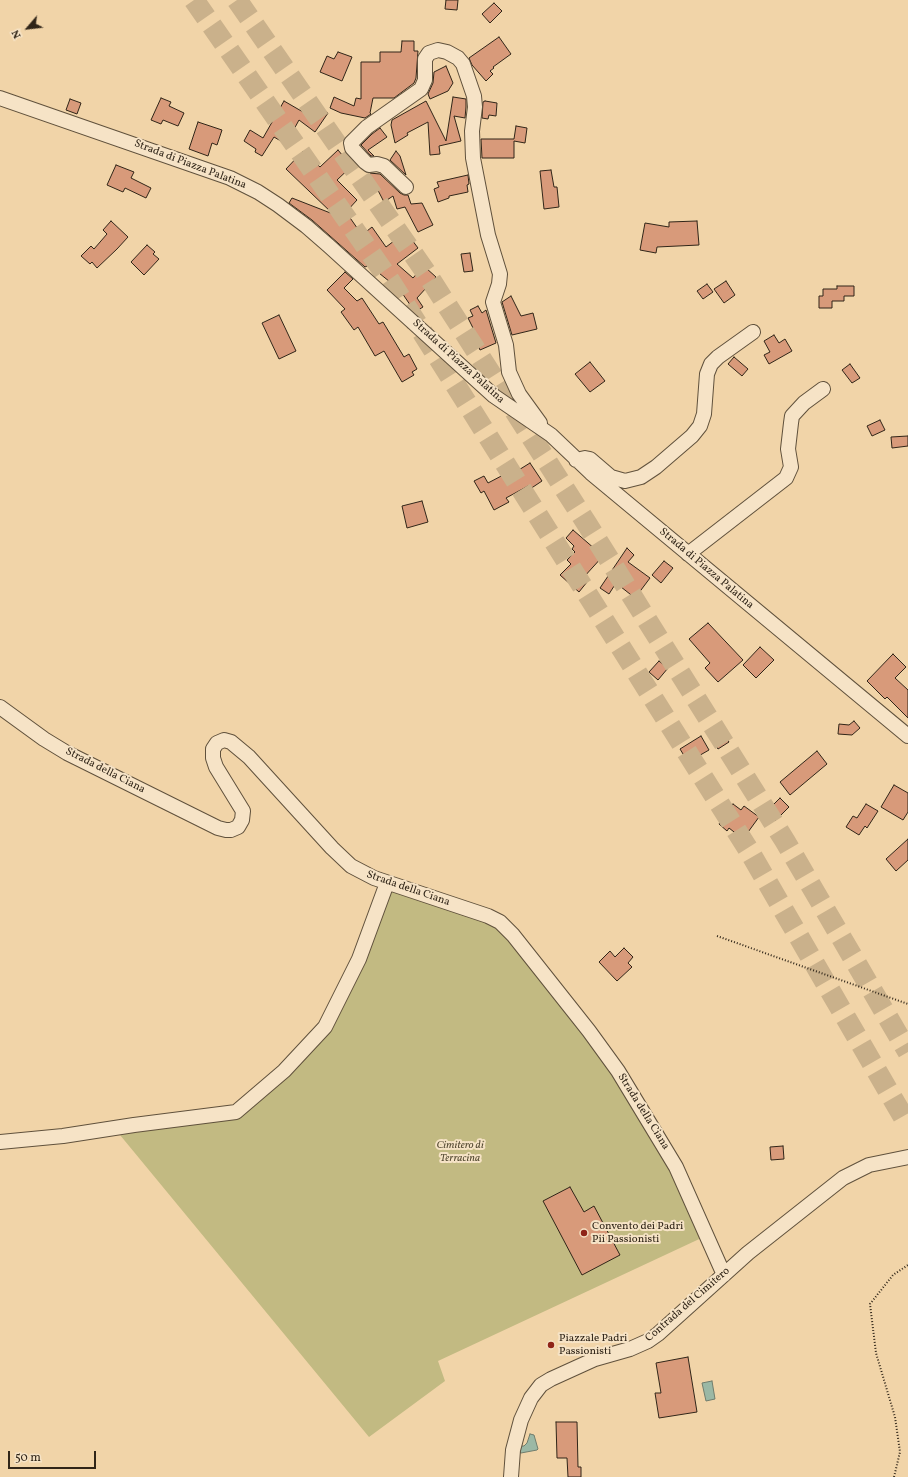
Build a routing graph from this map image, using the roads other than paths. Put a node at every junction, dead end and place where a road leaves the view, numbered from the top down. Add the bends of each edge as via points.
1 (0, 98) edge
2 (406, 186) dead end
3 (753, 332) dead end
4 (823, 389) dead end
5 (547, 431) junction
6 (576, 460) junction
7 (688, 554) junction
8 (0, 708) edge
9 (908, 736) edge
10 (387, 883) junction
11 (0, 1142) edge
12 (908, 1157) edge
13 (724, 1275) junction
14 (511, 1477) edge

1 - 5 street, Strada di Piazza Palatina via 211,170 258,192 316,234 494,396
2 - 5 street via 384,166 369,165 365,162 352,148 351,143 367,127 421,89 425,80 425,59 430,53 438,50 447,52 463,64 474,96 473,158 488,235 500,274 492,302 506,345 509,372 519,394
3 - 6 street via 711,364 707,374 704,414 700,426 656,467 635,479 620,480 607,474 590,459
4 - 7 street via 792,416 788,450 791,467 786,478
5 - 6 street, Strada di Piazza Palatina
6 - 7 street, Strada di Piazza Palatina
7 - 9 street, Strada di Piazza Palatina
8 - 10 street, Strada della Ciana via 67,753 226,830 238,827 243,811 216,766 213,748 217,742 232,742 345,861 366,875
10 - 11 street via 359,959 324,1027 284,1071 236,1112
10 - 13 street, Strada della Ciana via 492,918 513,935 618,1071 676,1167
12 - 13 street, Contrada del Cimitero via 869,1165 844,1178 748,1253
13 - 14 street, Contrada del Cimitero via 648,1341 596,1359 541,1385 531,1398 521,1420

